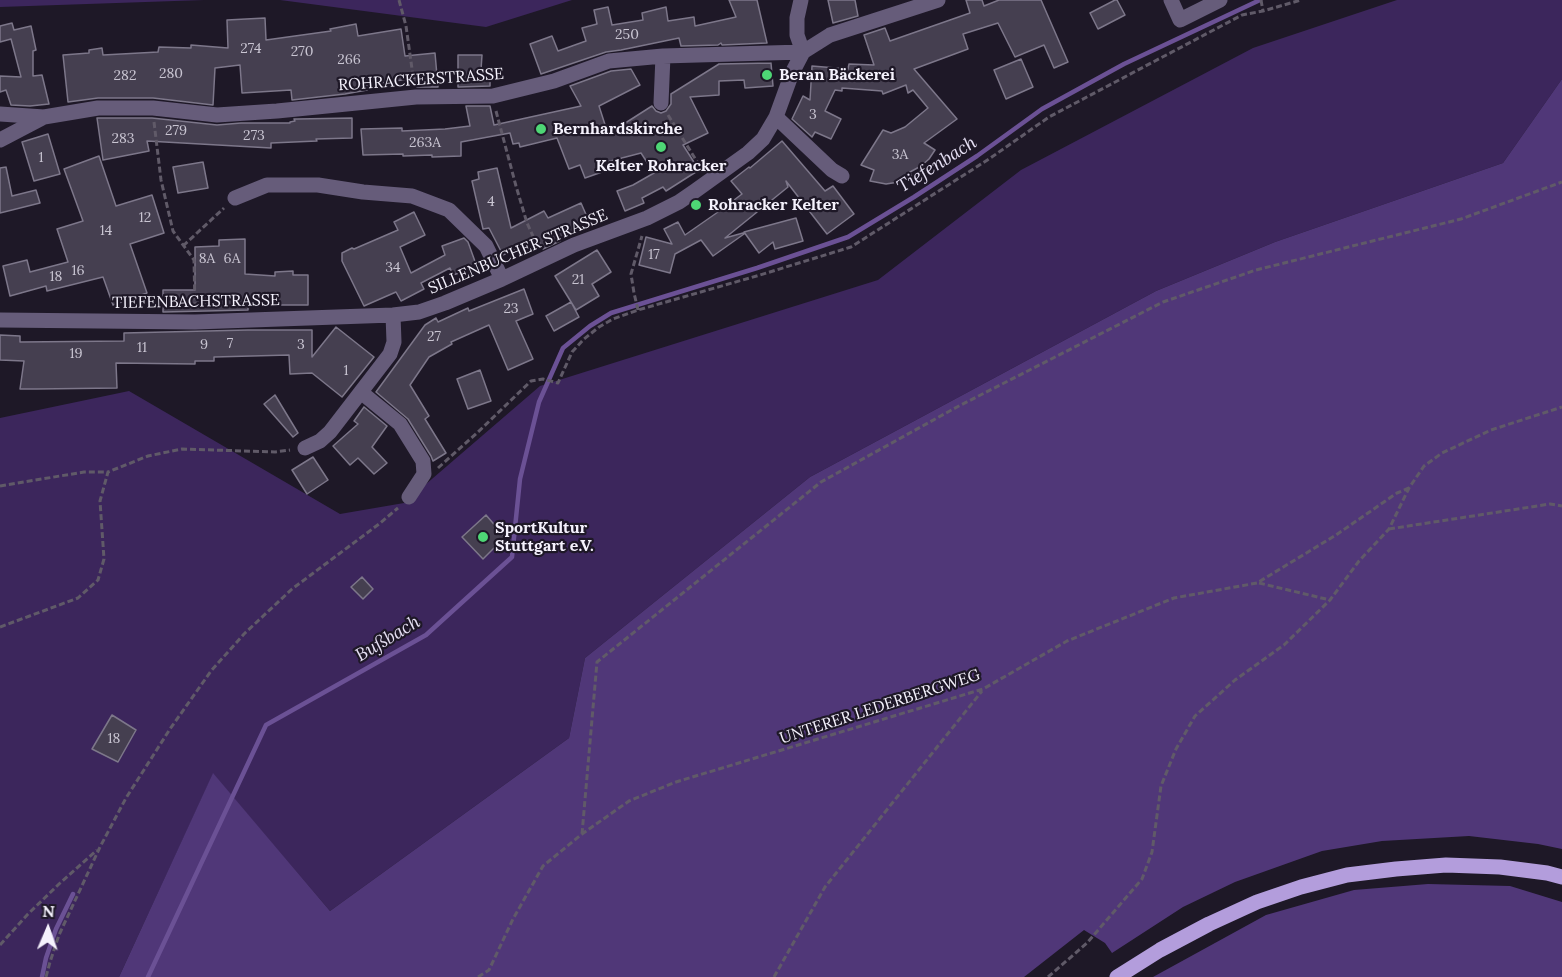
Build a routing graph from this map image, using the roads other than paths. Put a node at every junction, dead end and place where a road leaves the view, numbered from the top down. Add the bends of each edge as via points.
1 (801, 0) edge
2 (938, 0) edge
3 (1171, 0) edge
4 (1220, 0) edge
5 (803, 52) junction
6 (663, 56) junction
7 (661, 103) road end
8 (0, 114) edge
9 (44, 117) junction
10 (776, 117) junction
11 (0, 140) edge
12 (842, 176) dead end
13 (235, 198) road end
14 (502, 279) junction
15 (393, 315) junction
16 (0, 320) edge
17 (362, 393) junction
18 (305, 448) road end
19 (409, 497) road end
20 (1562, 877) edge
21 (1117, 977) edge

1 - 5 street via 797,35
2 - 5 street via 830,35
3 - 4 street via 1180,20
5 - 6 street, ROHRACKERSTRASSE
5 - 10 street, SILLENBUCHER STRASSE
6 - 7 street
6 - 9 street, ROHRACKERSTRASSE via 609,61 554,81 493,96 416,97 217,115 153,108 98,108
8 - 9 street, ROHRACKERSTRASSE
9 - 11 street
10 - 12 street
10 - 14 street, SILLENBUCHER STRASSE via 763,139 748,153 679,202
13 - 14 street via 267,185 290,184 412,196 449,210 486,246
14 - 15 street, SILLENBUCHER STRASSE via 419,312
15 - 16 street, TIEFENBACHSTRASSE via 195,322
15 - 17 street via 394,342 390,354
17 - 18 street via 330,432
17 - 19 street via 400,424 423,461 424,474
20 - 21 main road via 1500,867 1446,865 1347,875 1257,902 1160,950

